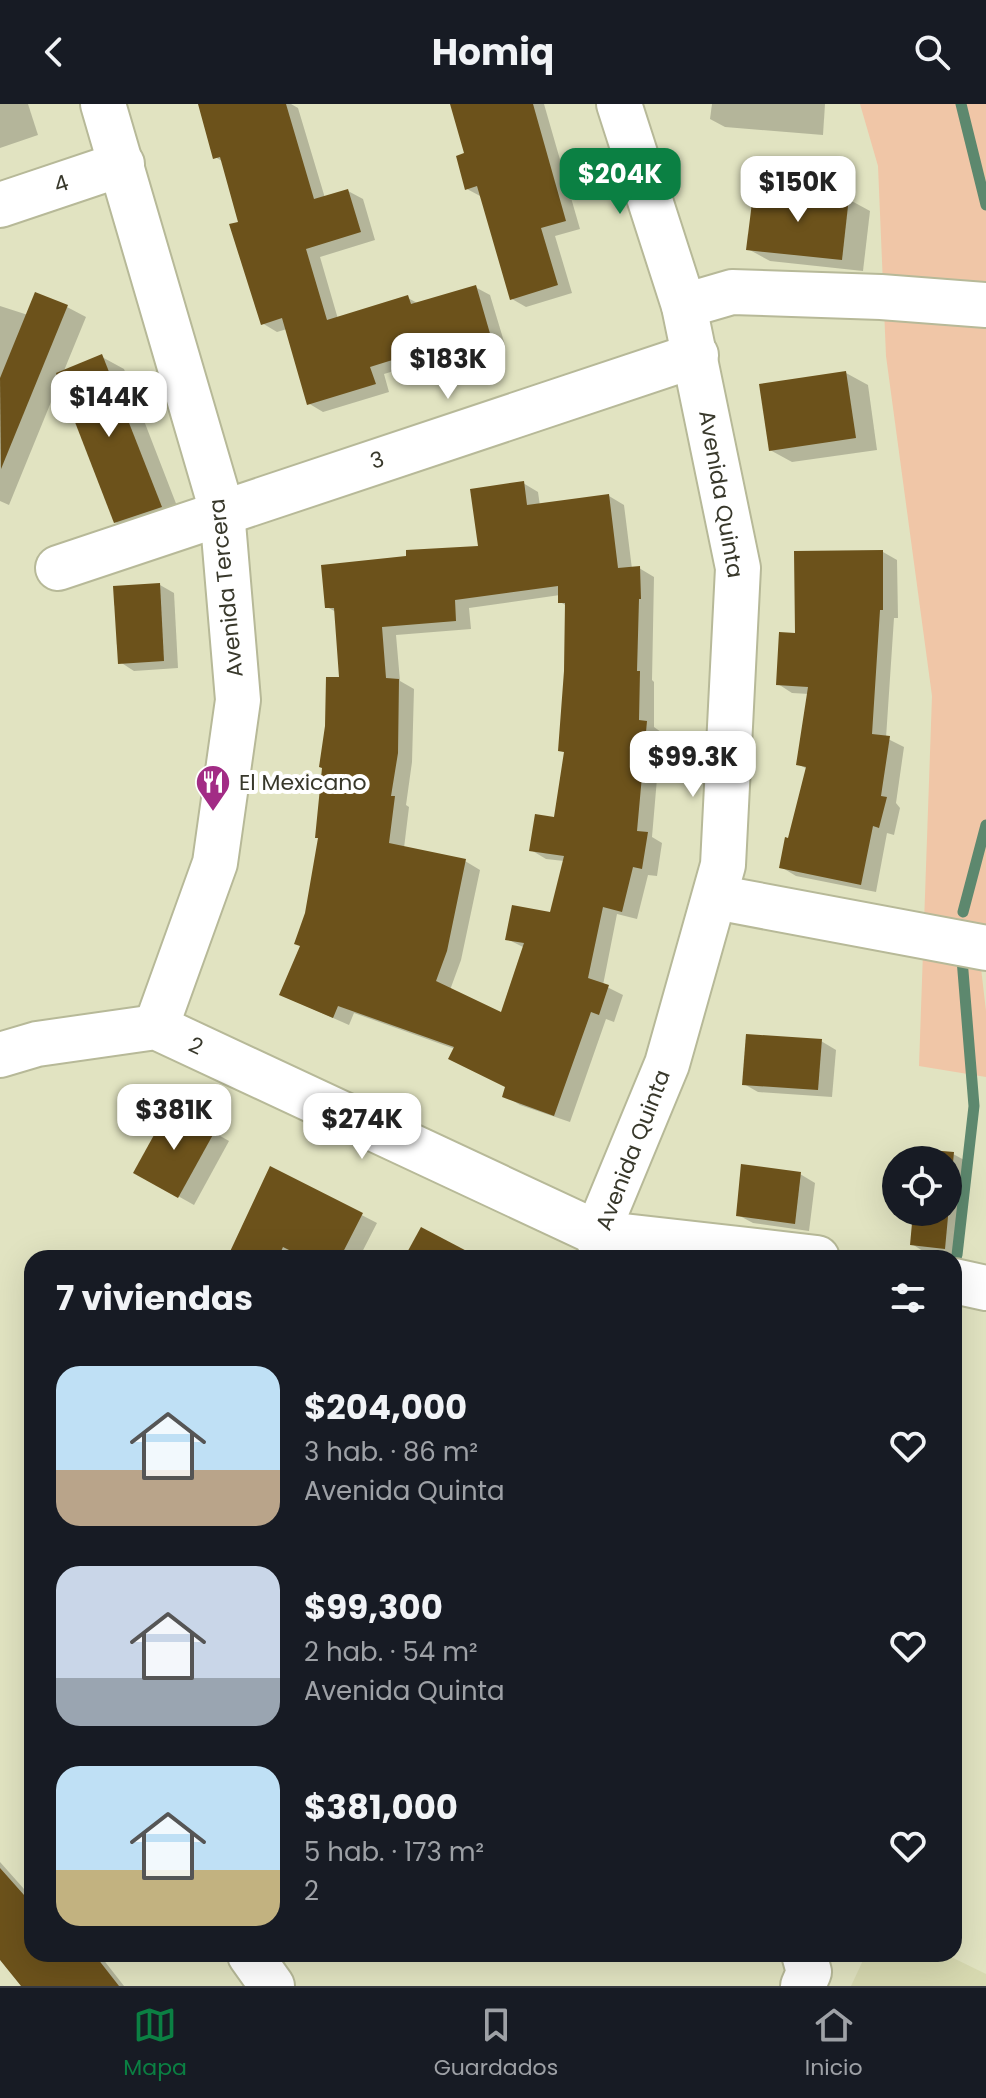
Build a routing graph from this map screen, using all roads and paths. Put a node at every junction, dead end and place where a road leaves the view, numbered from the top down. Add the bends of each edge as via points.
1 (103, 104) edge
2 (619, 104) edge
3 (122, 164) junction
4 (0, 205) edge
5 (986, 305) edge
6 (684, 306) junction
7 (696, 355) junction
8 (222, 511) junction
9 (58, 568) dead end
10 (715, 897) junction
11 (986, 948) edge
12 (156, 1027) junction
13 (0, 1055) edge
14 (601, 1246) edge
15 (673, 1250) edge
16 (962, 1283) edge
17 (986, 1288) edge
18 (806, 1962) edge
19 (803, 1986) edge

1 - 3 street, Avenida Tercera
2 - 6 street, Avenida Quinta
3 - 4 street, 4
3 - 8 street, Avenida Tercera
5 - 6 street via 732,292
6 - 7 street, Avenida Quinta
7 - 8 street, 3
7 - 10 street, Avenida Quinta via 738,568 723,865
8 - 9 street, 3
8 - 12 street, Avenida Tercera via 238,700 215,863
10 - 11 street
10 - 14 street, Avenida Quinta via 667,1064
12 - 13 street via 37,1044
12 - 14 street, 2
14 - 15 street, 2
16 - 17 street
18 - 19 street via 809,1972

